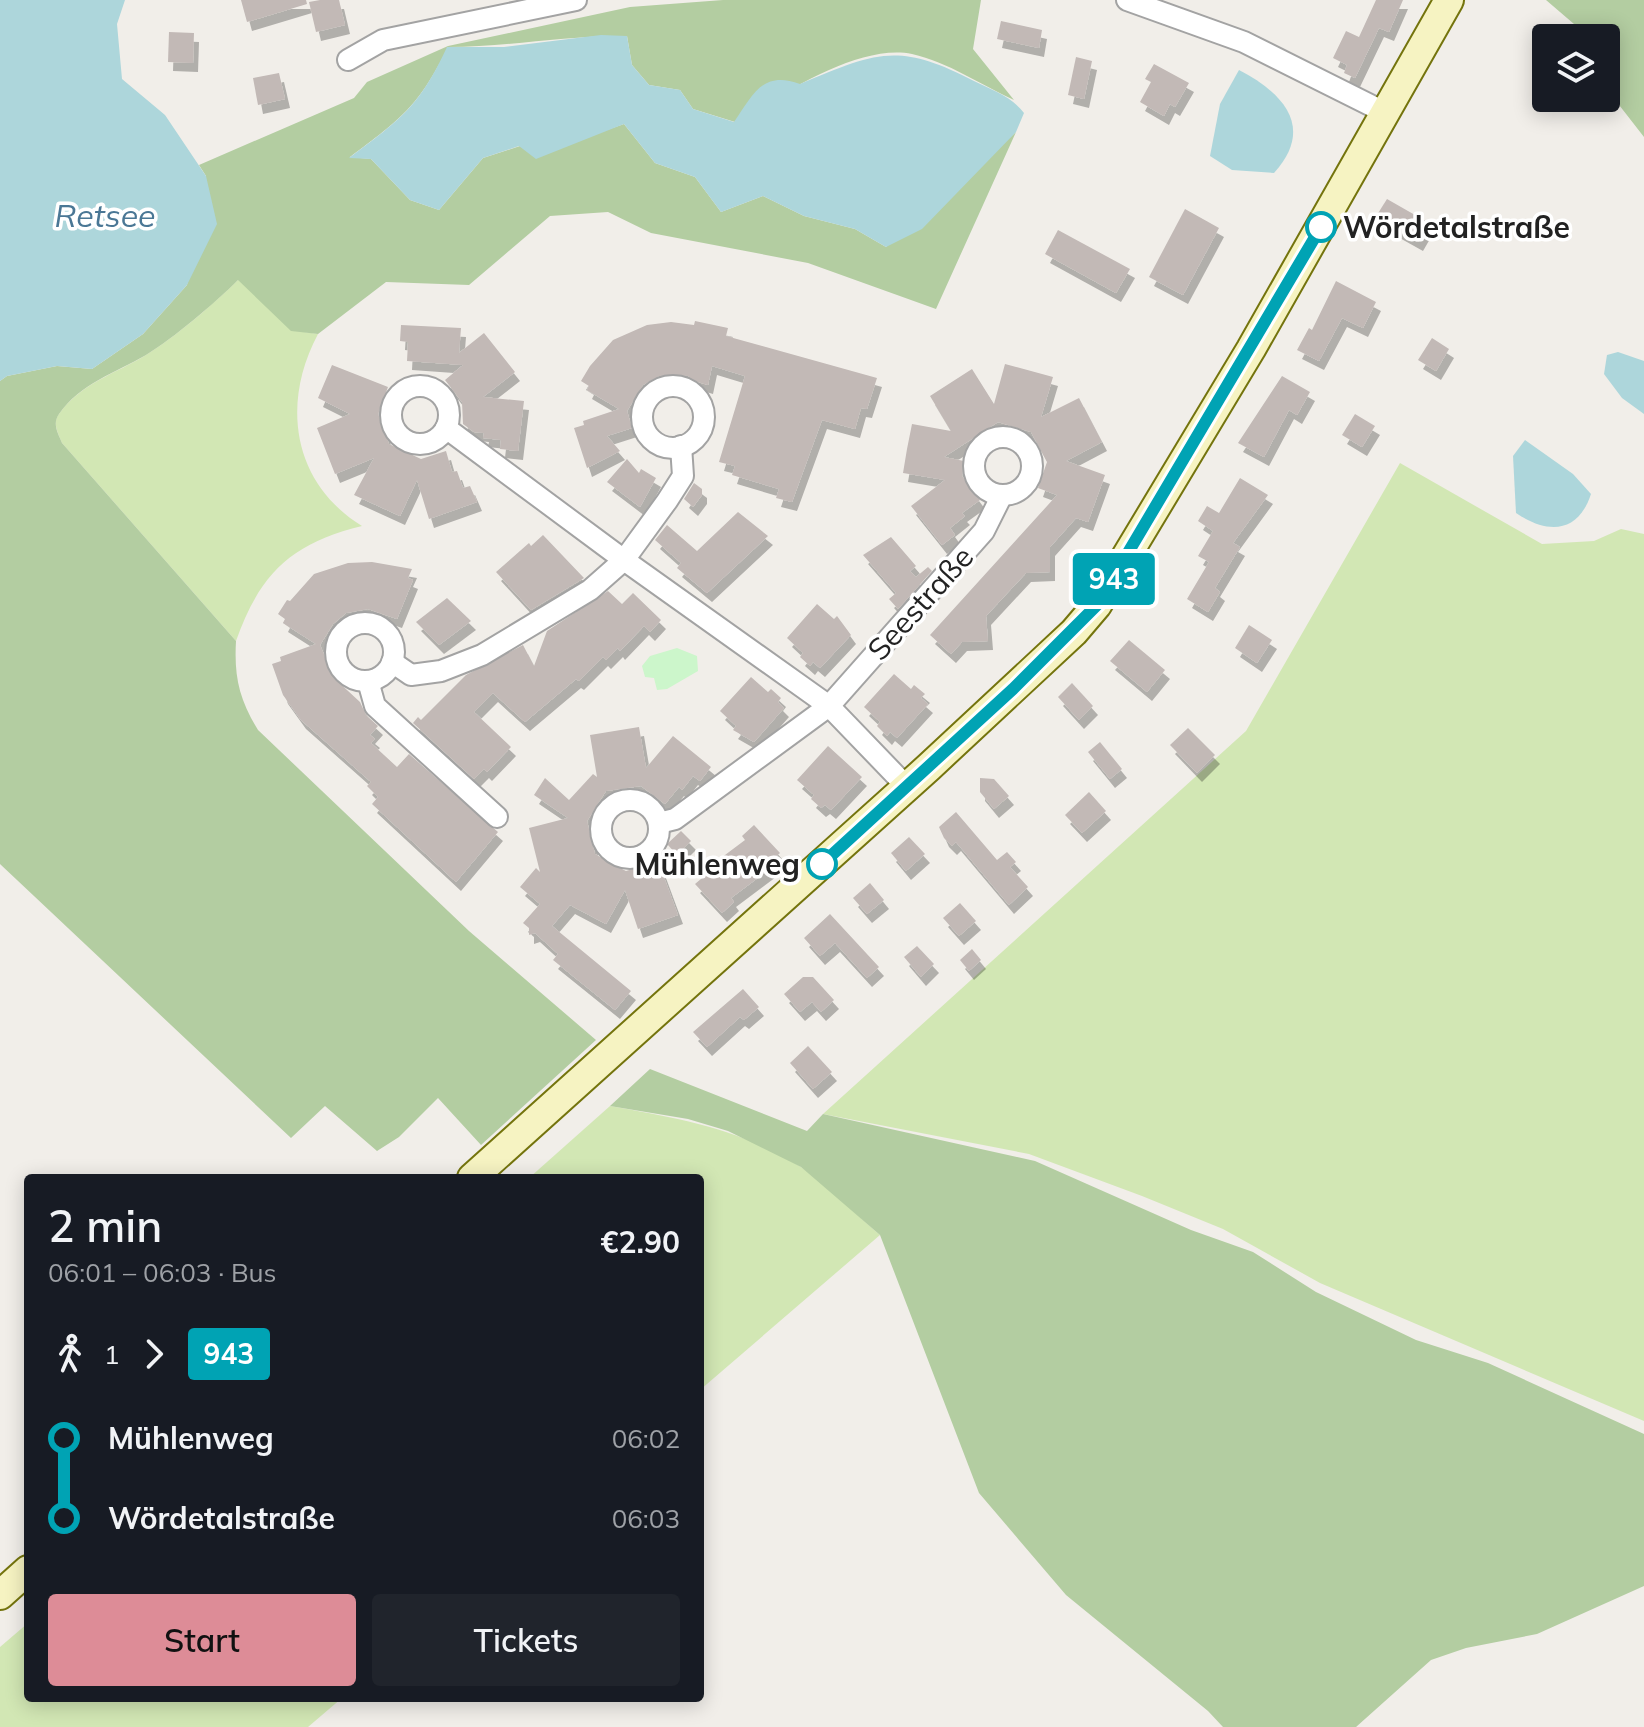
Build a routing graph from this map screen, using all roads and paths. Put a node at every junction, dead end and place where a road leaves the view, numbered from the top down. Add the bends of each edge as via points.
1 (576, 0) edge
2 (1127, 0) edge
3 (1449, 0) edge
4 (348, 60) dead end
5 (1384, 112) junction
6 (446, 428) dead end
7 (681, 446) dead end
8 (1002, 495) dead end
9 (624, 560) junction
10 (392, 662) junction
11 (368, 681) junction
12 (829, 706) junction
13 (907, 787) junction
14 (497, 817) dead end
15 (659, 823) dead end
16 (477, 1174) edge
17 (24, 1574) edge
18 (0, 1595) edge

1 - 4 street via 383,40
2 - 5 street via 1244,42
3 - 5 main road
5 - 13 main road via 1097,605
6 - 9 street
7 - 9 street via 683,476
8 - 12 street, Seestraße via 984,531
9 - 10 street via 590,590 482,655 441,671 411,675
9 - 12 street
10 - 11 street via 381,676
10 - 11 street via 388,633 370,623 351,626 337,641 337,659 346,675
11 - 14 street via 375,706
12 - 13 street
12 - 15 street, Seestraße via 675,819
13 - 16 main road
17 - 18 main road

